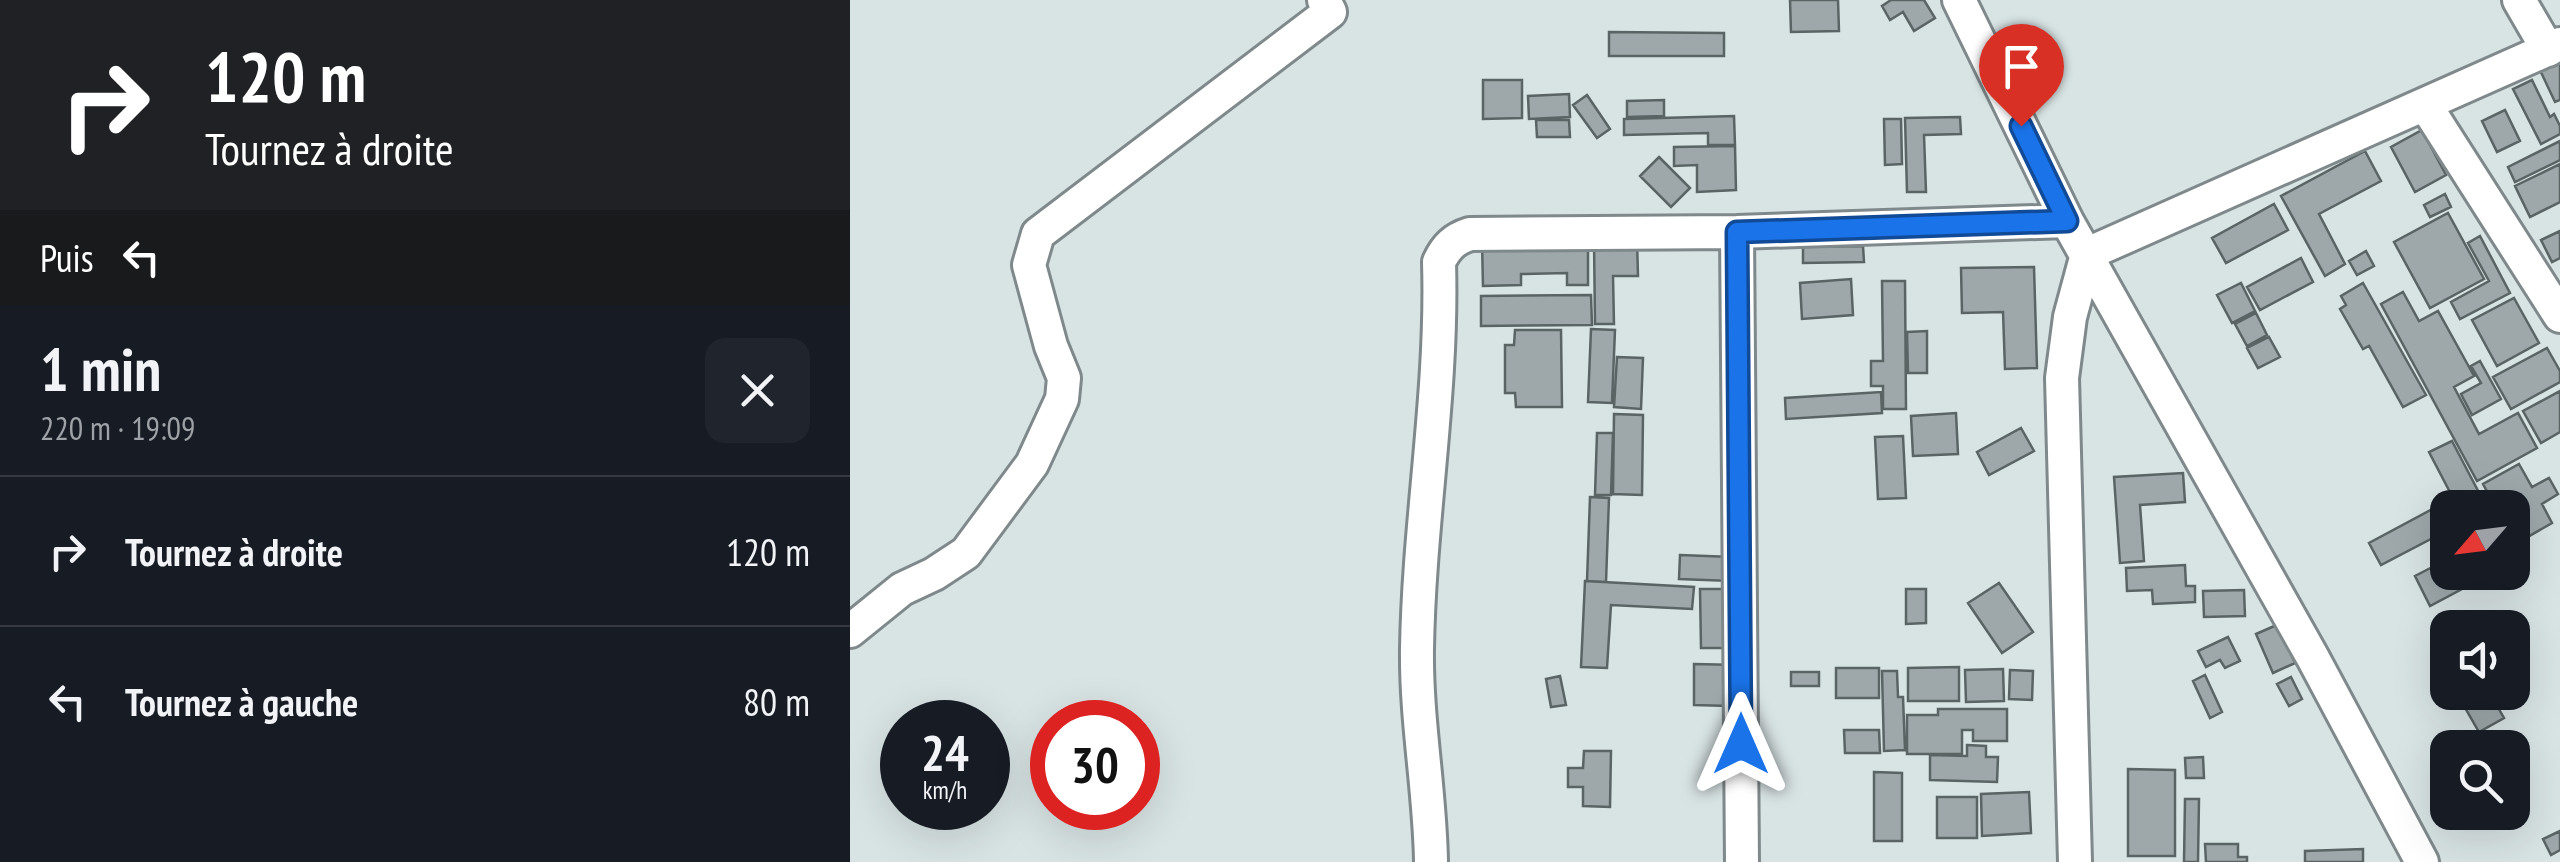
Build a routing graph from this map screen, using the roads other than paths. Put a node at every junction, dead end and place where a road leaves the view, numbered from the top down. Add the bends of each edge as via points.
1 (1324, 0) edge
2 (1959, 0) edge
3 (2519, 0) edge
4 (2554, 47) edge
5 (2426, 106) junction
6 (2067, 221) junction
7 (1737, 232) junction
8 (2087, 254) junction
9 (2560, 316) edge
10 (850, 631) edge
11 (1431, 862) edge
12 (1742, 862) edge
13 (2075, 862) edge
14 (2422, 862) edge

1 - 10 street via 1330,12 1038,234 1029,266 1064,378 1062,399 1032,464 966,553 902,590
2 - 6 street
3 - 4 street
4 - 5 street
5 - 8 street
5 - 9 street
6 - 7 street
6 - 8 street
7 - 11 street via 1470,234 1444,250 1417,650
7 - 12 street
8 - 13 street via 2062,378
8 - 14 street

